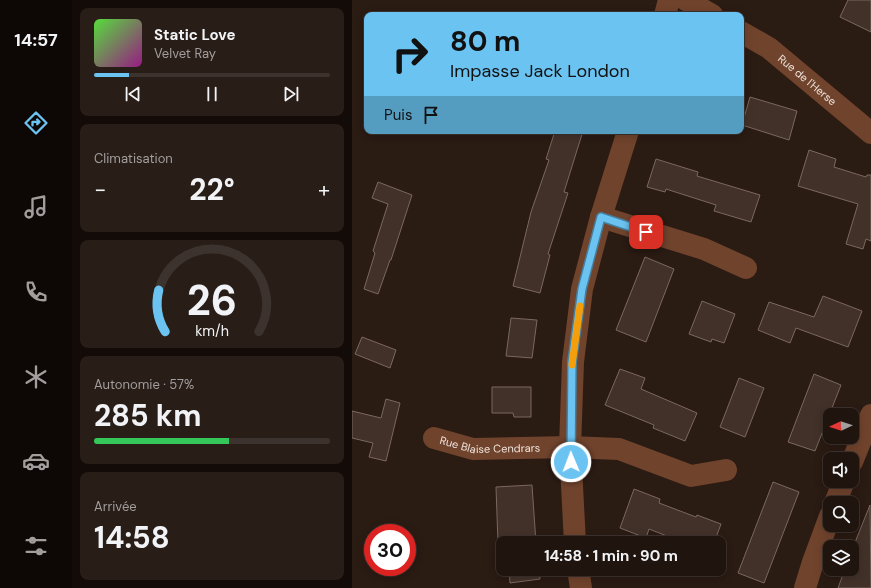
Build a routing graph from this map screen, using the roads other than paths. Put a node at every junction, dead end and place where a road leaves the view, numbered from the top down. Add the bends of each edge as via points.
1 (669, 0) edge
2 (686, 0) edge
3 (666, 12) edge
4 (707, 12) edge
5 (744, 34) edge
6 (871, 133) edge
7 (627, 134) edge
8 (601, 217) junction
9 (746, 268) dead end
10 (869, 426) edge
11 (434, 438) dead end
12 (570, 447) junction
13 (857, 452) edge
14 (726, 470) dead end
15 (824, 532) edge
16 (575, 536) edge
17 (579, 576) edge
18 (581, 588) edge
19 (805, 588) edge

1 - 3 street
2 - 4 street
5 - 6 street, Rue de l'Herse via 769,48
7 - 8 street
8 - 9 street via 704,249
8 - 12 street via 582,289 572,362
10 - 13 street
11 - 12 street, Rue Blaise Cendrars via 473,449
12 - 14 street, Rue Blaise Cendrars via 619,449 691,476
12 - 16 street
15 - 19 street
17 - 18 street

